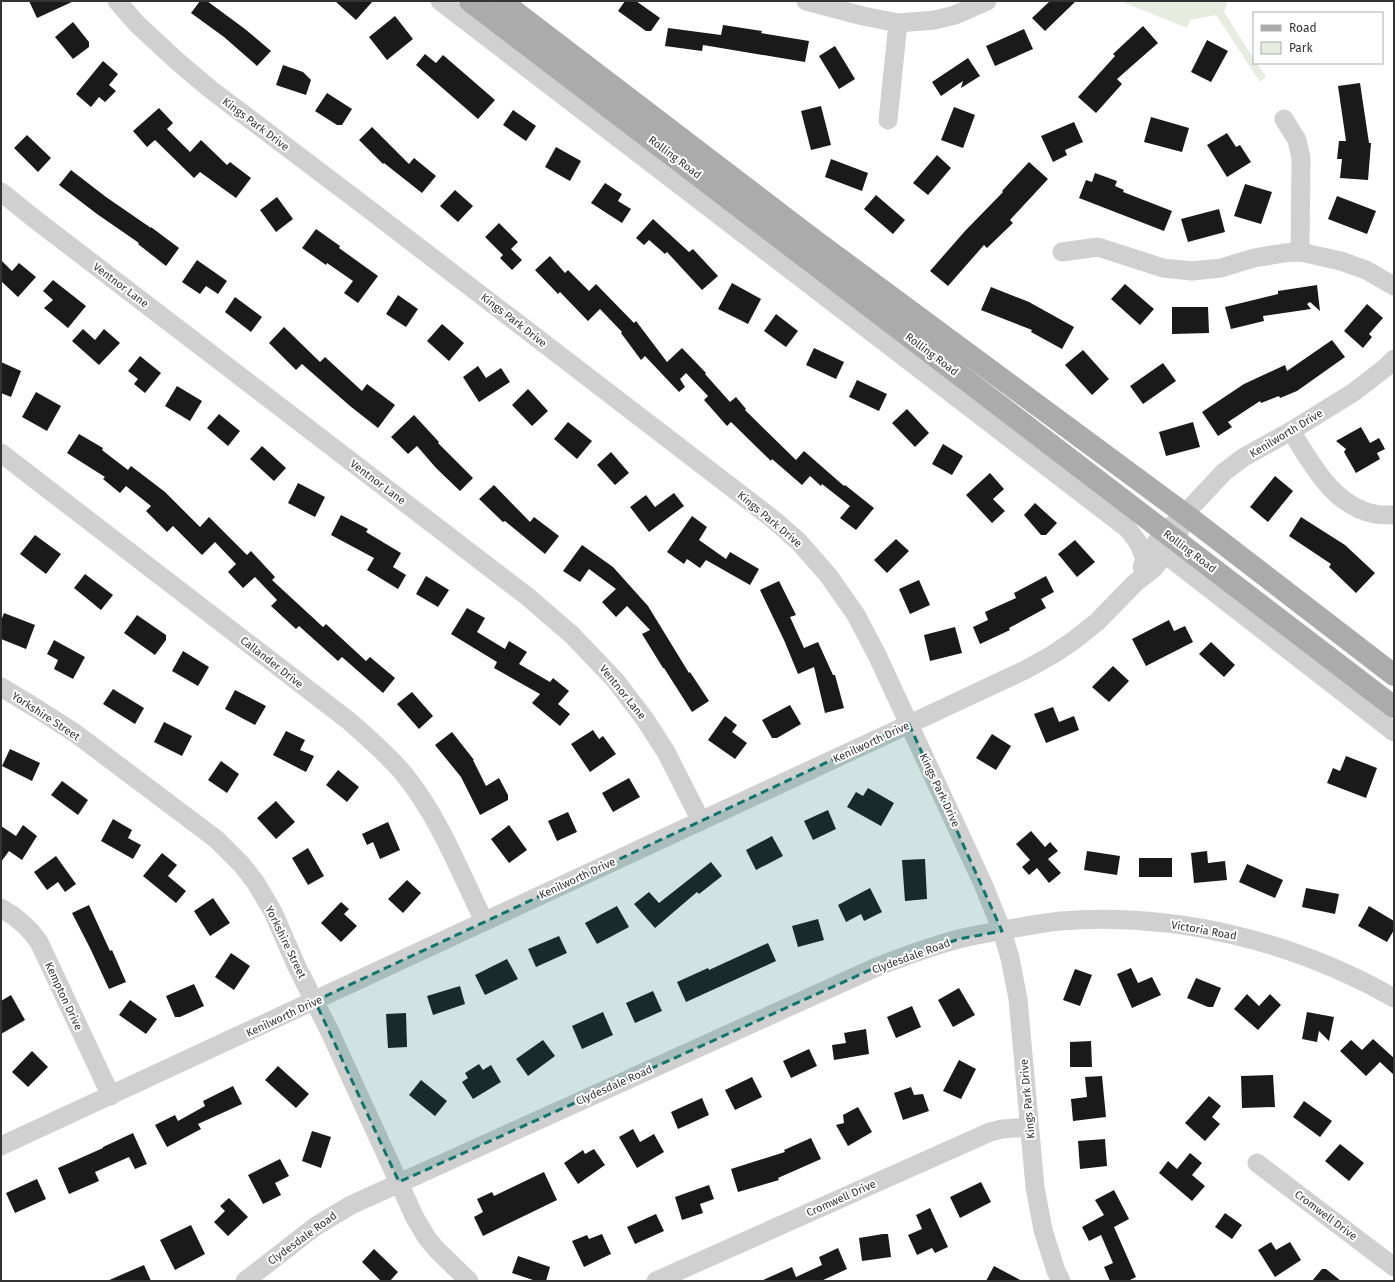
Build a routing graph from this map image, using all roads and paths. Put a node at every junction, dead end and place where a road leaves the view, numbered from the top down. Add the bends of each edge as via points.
1 (117, 1) edge
2 (440, 1) edge
3 (470, 1) edge
4 (501, 1) edge
5 (806, 1) edge
6 (987, 1) edge
7 (898, 23) junction
8 (1284, 119) dead end
9 (888, 120) dead end
10 (1, 192) edge
11 (1062, 252) dead end
12 (1300, 252) junction
13 (1394, 286) edge
14 (1394, 359) edge
15 (1291, 431) junction
16 (1, 453) edge
17 (1186, 515) junction
18 (1394, 515) edge
19 (1168, 542) junction
20 (1145, 559) junction
21 (1135, 583) junction
22 (1394, 675) edge
23 (1, 688) edge
24 (1394, 708) edge
25 (909, 724) junction
26 (1394, 732) edge
27 (701, 821) junction
28 (1, 908) edge
29 (484, 922) junction
30 (1002, 931) junction
31 (1394, 998) edge
32 (315, 1001) junction
33 (110, 1096) junction
34 (1029, 1127) junction
35 (1, 1146) edge
36 (1257, 1163) dead end
37 (398, 1182) junction
38 (1394, 1267) edge
39 (245, 1281) edge
40 (469, 1281) edge
41 (656, 1281) edge
42 (1061, 1281) edge

1 - 25 street, Kings Park Drive via 137,24 210,89 774,520 799,542 828,575 856,615
2 - 20 street, Rolling Road via 1128,529 1139,544
3 - 19 main road, Rolling Road
4 - 17 main road, Rolling Road via 820,245
5 - 7 street
6 - 7 street via 955,15 935,20
7 - 9 street
8 - 12 street via 1297,140 1301,158
10 - 27 street, Ventnor Lane via 528,596 572,635 615,680 644,718 666,752
11 - 12 street via 1098,247 1163,268 1192,271 1221,268 1254,258
12 - 13 street via 1341,261 1366,270
14 - 15 street, Kenilworth Drive via 1354,392
15 - 17 street, Kenilworth Drive via 1244,457 1224,472
15 - 18 street via 1327,485 1337,494 1366,511
16 - 29 street, Callander Drive via 380,747 404,774 429,810
17 - 19 street, Kenilworth Drive
17 - 22 main road, Rolling Road
19 - 20 street, Kenilworth Drive
19 - 21 street, Kenilworth Drive via 1154,568
19 - 24 main road, Rolling Road
19 - 26 street, Rolling Road
20 - 21 street, Kenilworth Drive
21 - 25 street, Kenilworth Drive via 1097,622 1052,655
23 - 32 street, Yorkshire Street via 75,733 228,850 256,883
25 - 27 street, Kenilworth Drive
25 - 30 street, Kings Park Drive via 984,886
27 - 29 street, Kenilworth Drive
28 - 33 street, Kempton Drive via 22,922 39,942
29 - 32 street, Kenilworth Drive
30 - 31 street, Victoria Road via 1060,921 1096,920 1140,921 1207,929 1312,958
30 - 34 street, Kings Park Drive via 1018,999
30 - 37 street, Clydesdale Road via 959,939 879,966
32 - 33 street, Kenilworth Drive
32 - 37 street, Yorkshire Street
33 - 35 street, Kenilworth Drive
34 - 41 street, Cromwell Drive via 990,1132
34 - 42 street, Kings Park Drive via 1035,1187 1043,1230
36 - 38 street, Cromwell Drive
37 - 39 street, Clydesdale Road via 350,1205 316,1226
37 - 40 street, Yorkshire Street via 427,1238

